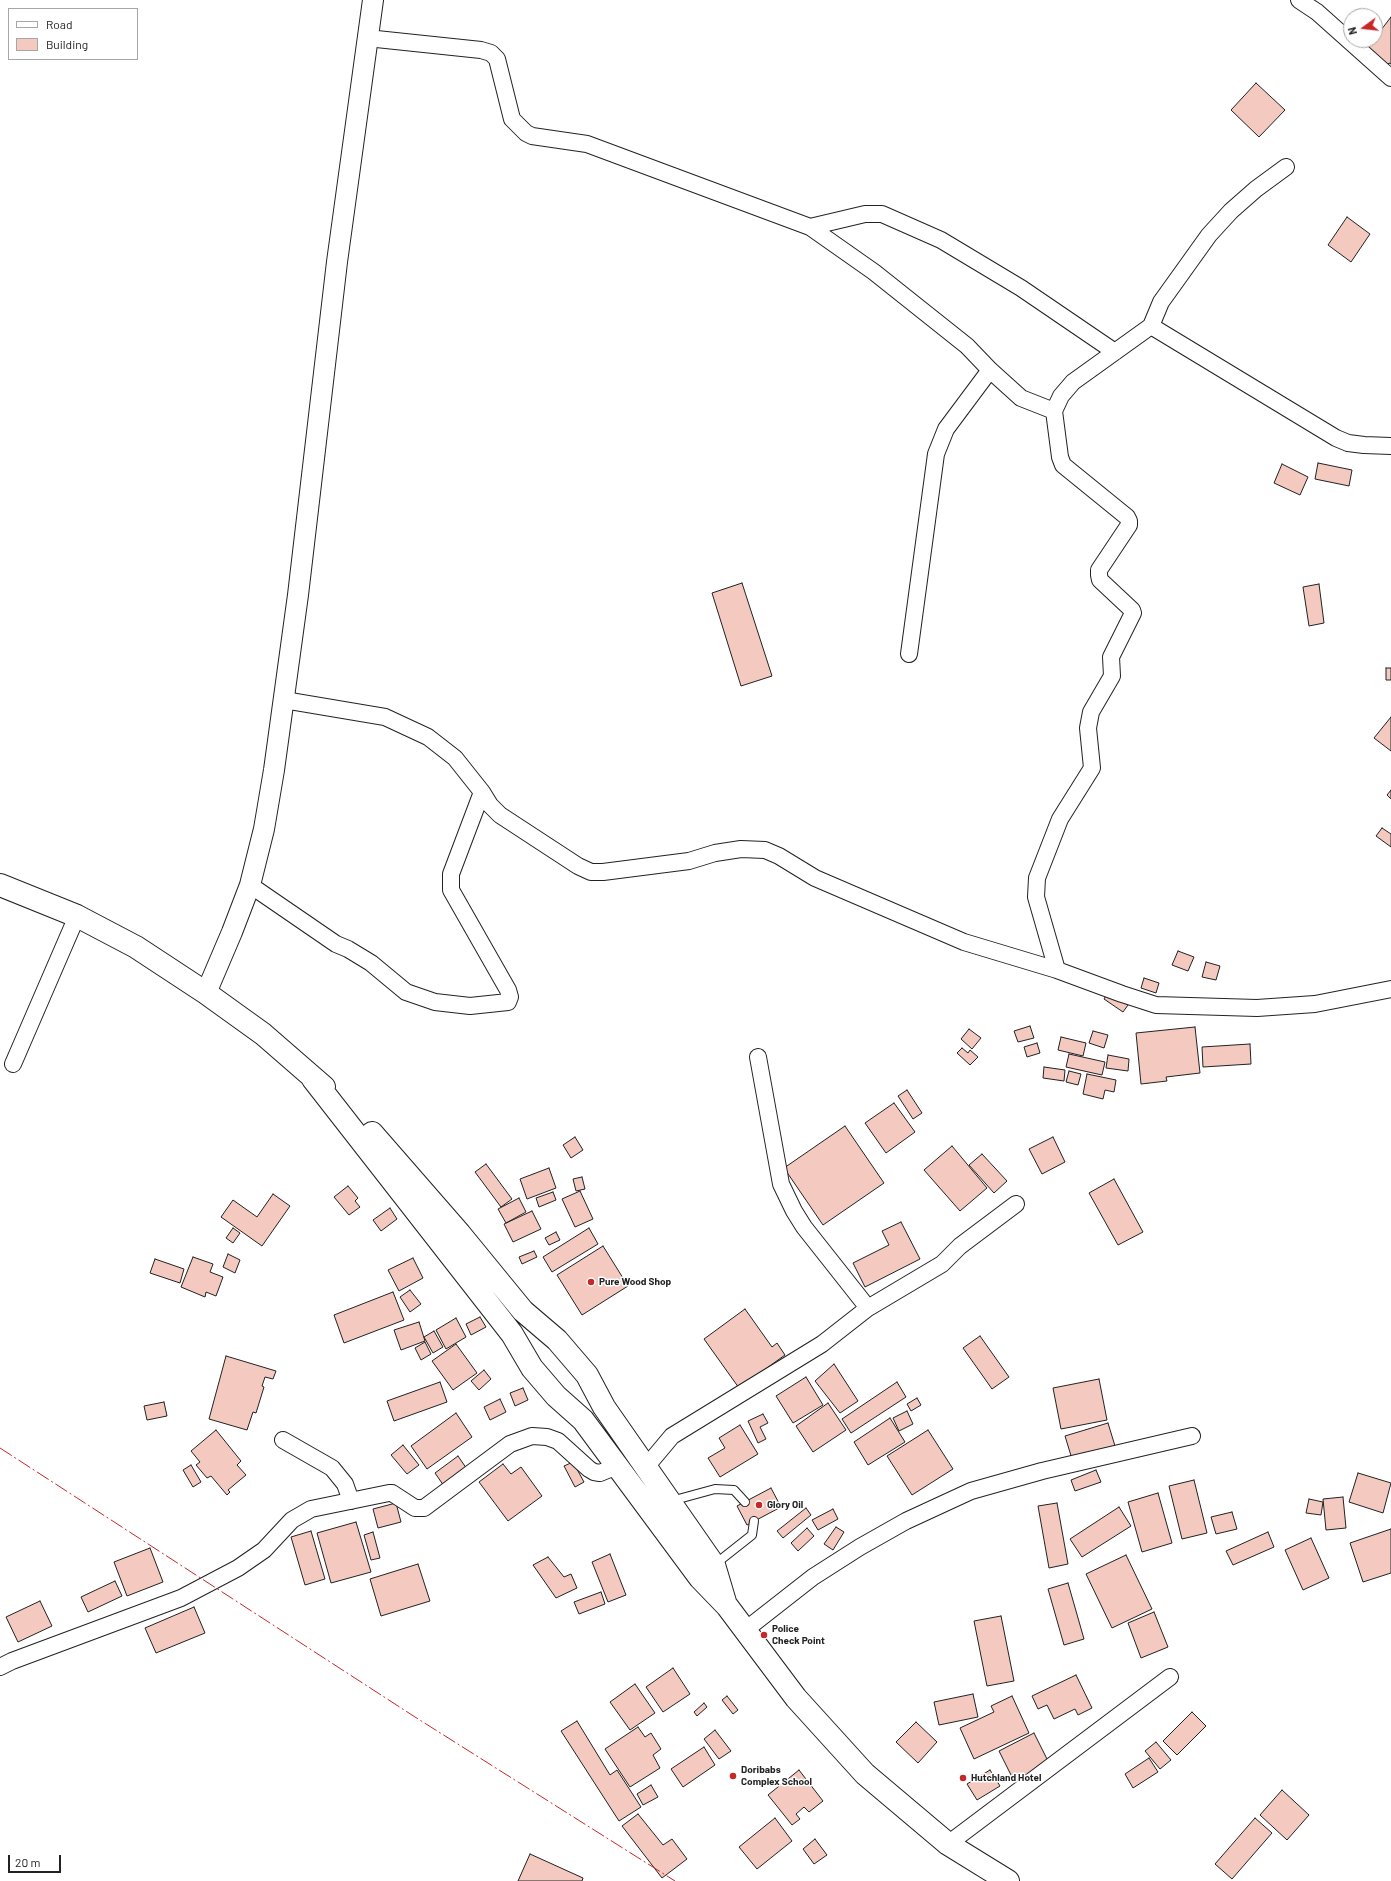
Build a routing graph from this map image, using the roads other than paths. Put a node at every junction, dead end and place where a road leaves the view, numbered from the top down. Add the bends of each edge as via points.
1 (373, 0) edge
2 (1299, 0) edge
3 (367, 38) junction
4 (1391, 78) edge
5 (1286, 167) dead end
6 (810, 227) junction
7 (1151, 326) junction
8 (1115, 352) junction
9 (990, 370) junction
10 (1054, 411) junction
11 (1391, 446) edge
12 (909, 654) dead end
13 (284, 700) junction
14 (482, 792) junction
15 (0, 885) edge
16 (250, 885) junction
17 (77, 916) junction
18 (1057, 970) junction
19 (1391, 989) edge
20 (206, 993) junction
21 (758, 1058) dead end
22 (13, 1064) dead end
23 (313, 1079) junction
24 (1016, 1204) dead end
25 (868, 1308) junction
26 (1192, 1436) dead end
27 (283, 1440) dead end
28 (617, 1466) junction
29 (646, 1467) junction
30 (351, 1501) junction
31 (668, 1502) junction
32 (745, 1502) dead end
33 (754, 1521) dead end
34 (714, 1565) junction
35 (727, 1606) junction
36 (744, 1631) junction
37 (0, 1667) edge
38 (1170, 1677) dead end
39 (948, 1844) junction
40 (1008, 1881) edge

1 - 3 street
2 - 4 street via 1317,12
3 - 6 street via 481,50 491,54 497,59 512,119 526,133 587,144
3 - 13 street
5 - 7 street via 1256,189 1209,235 1161,302
6 - 8 street via 865,214 882,214 941,240 1021,288
6 - 9 street via 874,272 967,346
7 - 8 street
7 - 11 street via 1336,438 1348,443
8 - 10 street via 1072,382
9 - 10 street via 1021,398
9 - 12 street via 946,429 936,454
10 - 18 street via 1063,465 1129,521 1129,525 1099,570 1099,575 1100,580 1133,613 1111,657 1112,676 1091,712 1088,728 1092,768 1060,818 1036,878 1036,897
13 - 14 street via 385,717 428,737 454,758
13 - 16 street via 264,829
14 - 16 street via 451,874 451,890 508,990 508,1002 470,1006 435,1002 406,992 371,963 336,944
14 - 18 street via 500,815 591,872 689,861 741,849 765,850 815,878 964,942
15 - 17 highway
16 - 20 street
17 - 20 highway via 136,946
17 - 22 street
18 - 19 street via 1156,1005 1257,1008 1315,1004
20 - 23 highway via 263,1034
21 - 25 street via 782,1184 804,1227
23 - 28 highway via 512,1334 532,1368 556,1396 583,1420
23 - 29 highway via 350,1107 523,1311 556,1340 587,1375 604,1408
24 - 25 street via 960,1246 942,1264
25 - 29 street via 822,1344 672,1436
26 - 36 street via 1042,1471 970,1491 860,1547 813,1577
27 - 30 street via 332,1468 345,1484
28 - 30 street via 600,1473 594,1472 558,1441 547,1436 532,1436 510,1444 424,1508 415,1508 392,1494
28 - 35 highway via 700,1578
29 - 31 highway
30 - 37 street via 311,1509 300,1514 264,1550 238,1568 181,1598
31 - 32 lane via 715,1489 734,1490
31 - 34 highway
33 - 34 lane via 752,1534
34 - 35 highway
35 - 36 highway
36 - 39 highway via 796,1698 866,1774
38 - 39 street
39 - 40 highway

